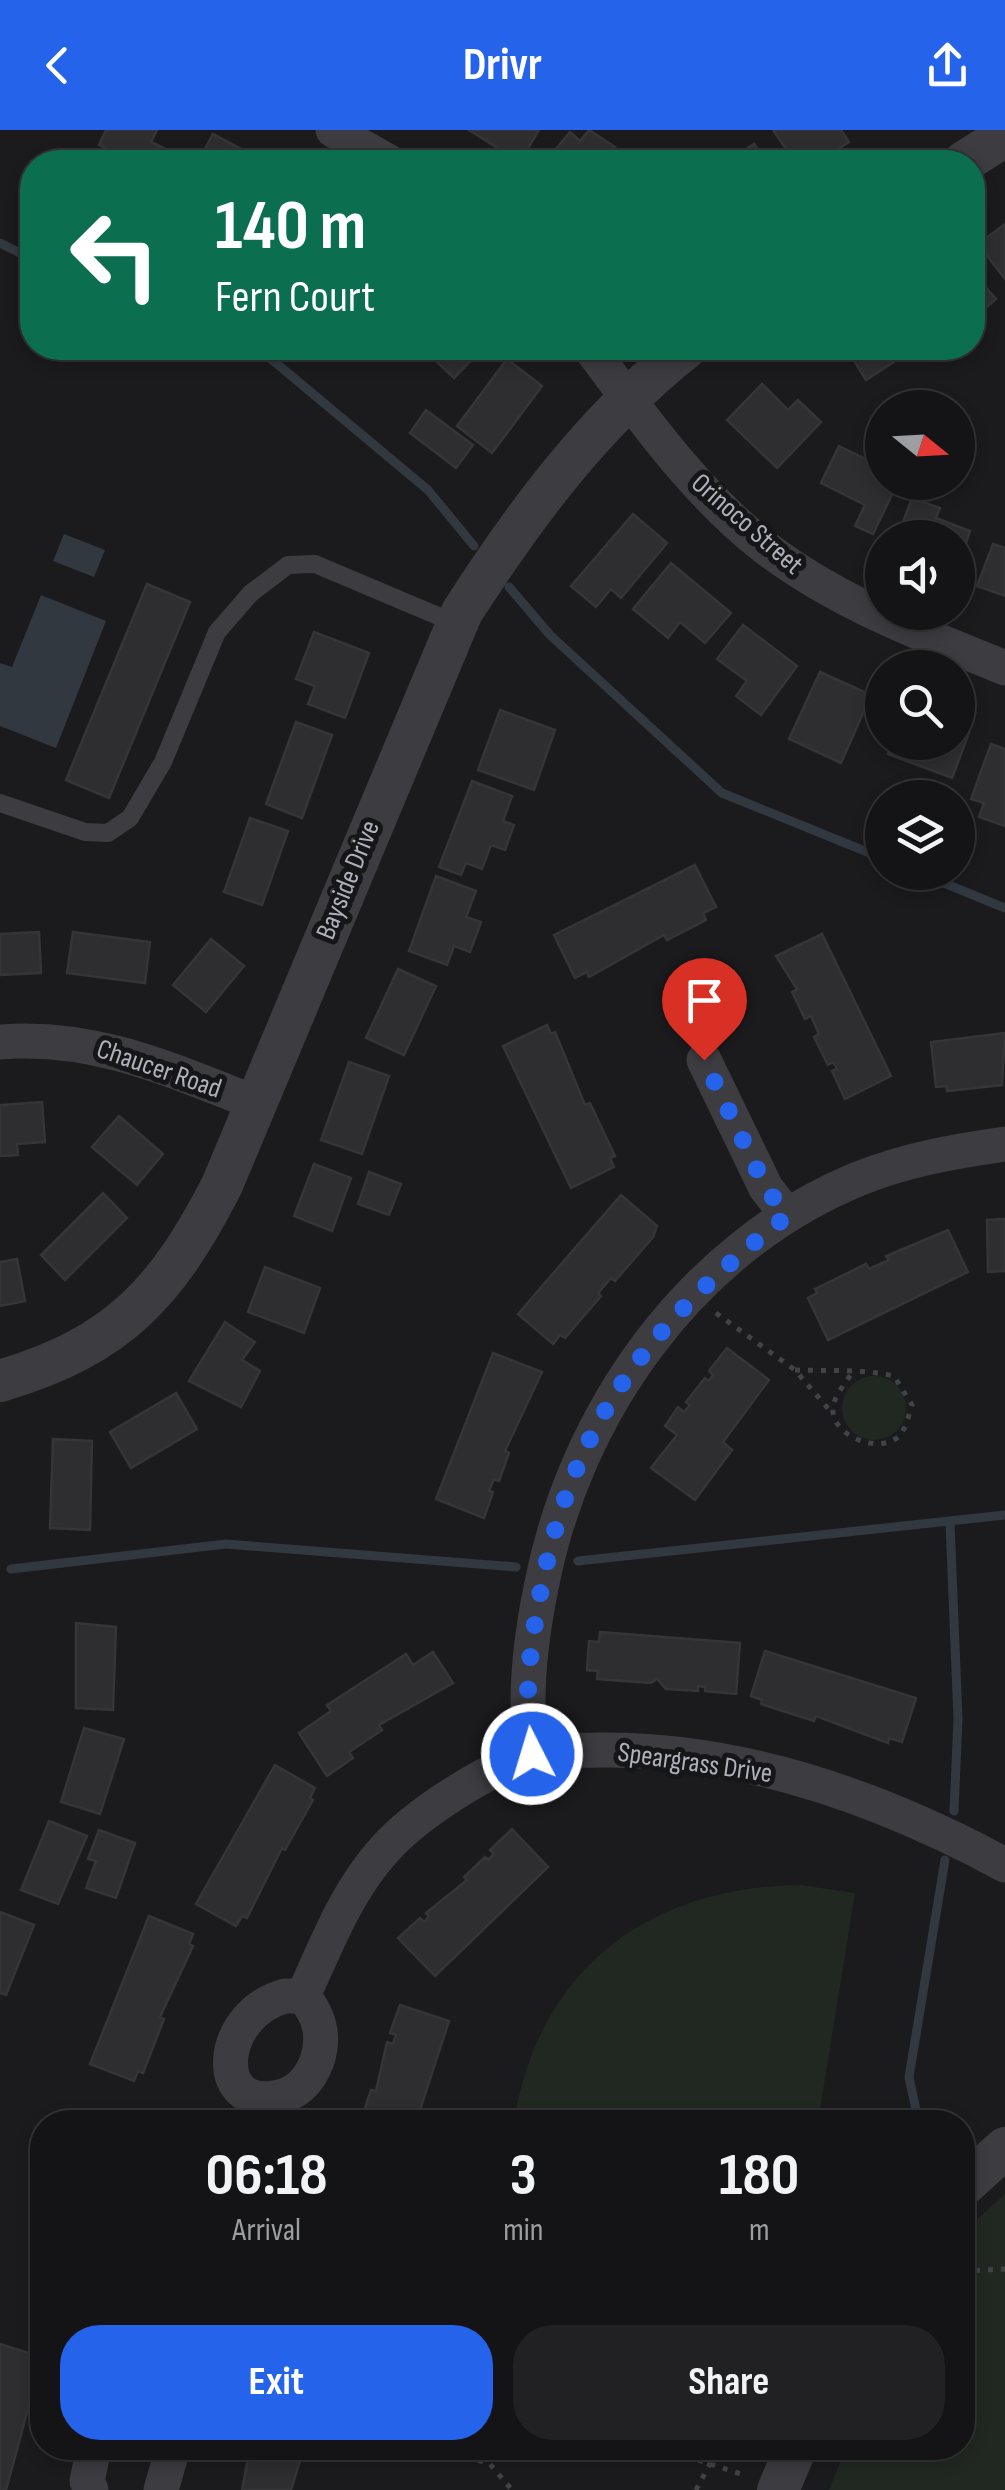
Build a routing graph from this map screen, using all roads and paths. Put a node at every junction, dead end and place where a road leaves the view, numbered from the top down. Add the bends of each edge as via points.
1 (333, 130) edge
2 (1005, 136) edge
3 (368, 150) edge
4 (983, 150) edge
5 (599, 360) edge
6 (672, 360) edge
7 (626, 398) junction
8 (457, 624) junction
9 (1005, 668) edge
10 (0, 803) edge
11 (0, 1042) edge
12 (704, 1060) dead end
13 (256, 1104) junction
14 (1005, 1144) edge
15 (787, 1216) junction
16 (694, 1296) junction
17 (795, 1370) junction
18 (853, 1371) junction
19 (0, 1381) edge
20 (835, 1416) junction
21 (532, 1754) junction
22 (1005, 1865) edge
23 (303, 1996) dead end
24 (1005, 2148) edge
25 (975, 2175) edge
26 (1005, 2269) edge
27 (975, 2270) edge
28 (91, 2460) edge
29 (170, 2460) edge
30 (473, 2460) edge
31 (699, 2460) edge
32 (714, 2460) edge
33 (783, 2460) edge
34 (712, 2464) junction
35 (760, 2482) edge
36 (92, 2490) edge
37 (161, 2490) edge
38 (512, 2490) edge
39 (696, 2490) edge

1 - 3 street
2 - 4 street
5 - 7 street, Orinoco Street
6 - 7 street, Bayside Drive
7 - 8 street, Bayside Drive via 505,546
7 - 9 street, Orinoco Street via 683,468 765,547 864,609
8 - 10 lane via 315,564 288,565 251,593 217,632 162,762 130,818 108,833 85,832
8 - 13 street, Bayside Drive
11 - 13 street, Chaucer Road via 75,1042 116,1050
12 - 15 street via 766,1188
13 - 19 street, Bayside Drive via 188,1251 161,1286 88,1346
14 - 15 street via 916,1159
15 - 16 street
16 - 17 path
16 - 21 street via 614,1390 564,1498 534,1622 526,1720
17 - 18 path
17 - 20 path
18 - 20 path
18 - 20 path via 894,1376 912,1405 908,1419 900,1435 868,1444
21 - 22 street, Speargrass Drive via 633,1750 758,1768 872,1802
21 - 23 street, Speargrass Drive via 431,1808 384,1850 341,1911
24 - 25 street
26 - 27 path
28 - 36 street
29 - 37 street
30 - 38 path via 489,2464
31 - 34 path
32 - 34 path
33 - 35 street
34 - 35 path
34 - 39 path

